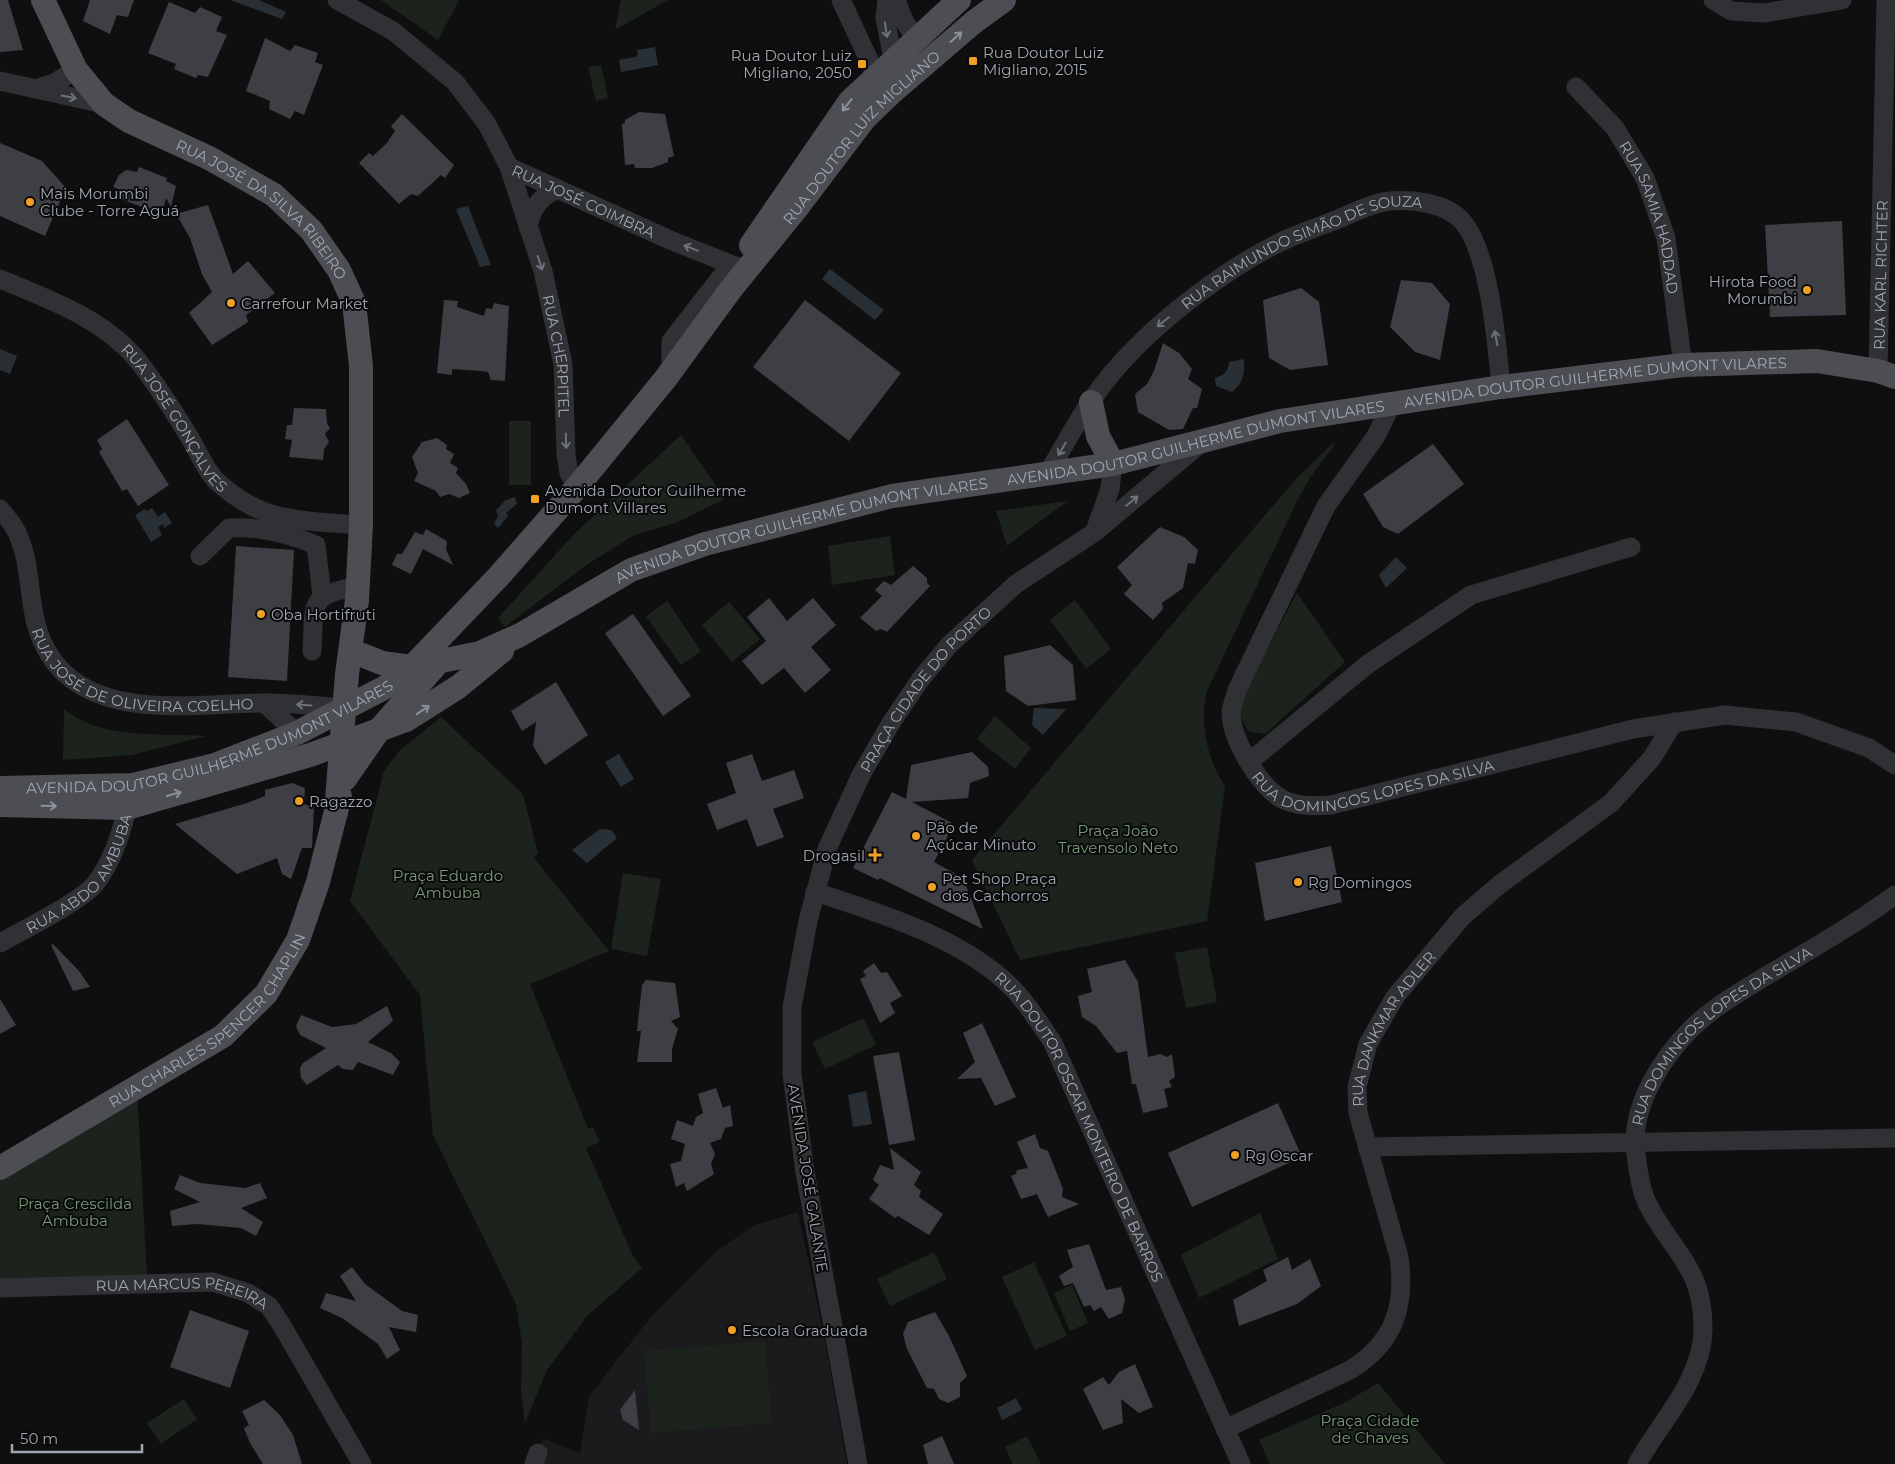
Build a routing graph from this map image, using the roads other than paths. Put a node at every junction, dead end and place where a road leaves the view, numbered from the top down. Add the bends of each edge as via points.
1 (43, 0) edge
2 (337, 0) edge
3 (841, 0) edge
4 (887, 0) edge
5 (896, 0) edge
6 (959, 0) edge
7 (1004, 0) edge
8 (1713, 0) edge
9 (1842, 0) edge
10 (1886, 0) edge
11 (916, 39) junction
12 (893, 59) junction
13 (76, 70) junction
14 (876, 75) junction
15 (0, 81) edge
16 (1576, 88) dead end
17 (33, 90) junction
18 (104, 104) junction
19 (508, 167) junction
20 (558, 189) junction
21 (528, 227) junction
22 (739, 275) junction
23 (0, 279) edge
24 (1887, 285) edge
25 (1683, 365) junction
26 (1886, 374) edge
27 (1501, 387) junction
28 (1091, 402) junction
29 (1392, 403) junction
30 (1201, 443) junction
31 (1113, 464) junction
32 (1048, 473) junction
33 (576, 487) junction
34 (0, 509) edge
35 (361, 524) junction
36 (1095, 532) junction
37 (1631, 547) dead end
38 (200, 556) dead end
39 (357, 593) junction
40 (322, 596) junction
41 (457, 621) junction
42 (520, 635) junction
43 (312, 651) dead end
44 (362, 655) junction
45 (441, 660) junction
46 (412, 667) junction
47 (264, 703) junction
48 (352, 704) junction
49 (1674, 722) junction
50 (297, 733) junction
51 (359, 736) junction
52 (310, 754) junction
53 (1249, 762) junction
54 (1895, 765) edge
55 (341, 781) junction
56 (133, 785) junction
57 (0, 788) edge
58 (0, 805) edge
59 (127, 808) junction
60 (815, 892) junction
61 (1895, 894) edge
62 (0, 943) edge
63 (1895, 1138) edge
64 (1635, 1142) junction
65 (1367, 1147) junction
66 (0, 1168) edge
67 (0, 1288) edge
68 (1224, 1428) junction
69 (362, 1464) edge
70 (858, 1464) edge
71 (1241, 1464) edge
72 (1637, 1464) edge

1 - 13 main road, RUA JOSÉ DA SILVA RIBEIRO
2 - 19 street, RUA JOSÉ COIMBRA via 393,31 455,82 487,124
3 - 14 street
4 -> 12 street via 885,18
5 - 11 street
6 - 11 main road, RUA DOUTOR LUIZ MIGLIANO
22 -> 7 main road, RUA DOUTOR LUIZ MIGLIANO via 865,118 974,22
8 - 9 street via 1731,11 1764,13
10 - 24 street, RUA KARL RICHTER
11 - 12 main road, RUA DOUTOR LUIZ MIGLIANO
12 - 14 main road, RUA DOUTOR LUIZ MIGLIANO
13 - 17 street via 54,83
13 - 18 main road, RUA JOSÉ DA SILVA RIBEIRO
14 -> 22 main road, RUA DOUTOR LUIZ MIGLIANO via 850,101 784,194
15 - 17 street
16 - 25 street, RUA SAMIA HADDAD via 1615,128 1645,178 1666,238
17 -> 18 street
18 - 35 main road, RUA JOSÉ DA SILVA RIBEIRO via 129,121 209,158 274,195 312,230 339,270 354,303 361,366
19 - 20 street, RUA JOSÉ COIMBRA
19 - 21 street, RUA CHERPITEL
20 - 21 street via 540,200
22 -> 20 street, RUA JOSÉ COIMBRA
21 -> 33 street, RUA CHERPITEL via 542,271 563,364 566,455
22 - 33 main road, RUA DOUTOR LUIZ MIGLIANO via 671,370
23 - 35 street, RUA JOSÉ GONÇALVES via 66,307 108,333 134,356 220,485 269,513 310,522
24 - 26 street, RUA KARL RICHTER
25 - 26 main road, AVENIDA DOUTOR GUILHERME DUMONT VILARES via 1817,361
25 - 27 main road, AVENIDA DOUTOR GUILHERME DUMONT VILARES
27 -> 28 street, RUA RAIMUNDO SIMÃO DE SOUZA via 1498,346 1481,261 1463,222 1441,207 1390,201 1287,239 1195,297 1119,364
27 - 29 main road, AVENIDA DOUTOR GUILHERME DUMONT VILARES
28 - 31 main road via 1098,436
28 -> 32 street, RUA RAIMUNDO SIMÃO DE SOUZA
29 - 30 main road, AVENIDA DOUTOR GUILHERME DUMONT VILARES via 1280,421
29 - 53 street, RUA DOMINGOS LOPES DA SILVA via 1376,436 1326,506 1237,690 1231,711 1233,727
30 - 31 main road, AVENIDA DOUTOR GUILHERME DUMONT VILARES
36 -> 30 street, PRAÇA CIDADE DO PORTO
31 - 32 main road, AVENIDA DOUTOR GUILHERME DUMONT VILARES
31 - 36 street via 1110,490
32 - 42 main road, AVENIDA DOUTOR GUILHERME DUMONT VILARES via 892,496 705,544 631,570
33 - 41 main road, RUA DOUTOR LUIZ MIGLIANO
34 - 47 street, RUA JOSÉ DE OLIVEIRA COELHO via 14,527 23,550 40,636 55,662 70,678 88,691 109,699 164,706
35 - 39 main road, RUA JOSÉ DA SILVA RIBEIRO
36 - 60 street, PRAÇA CIDADE DO PORTO via 1016,584 949,646 920,680 861,775 827,849
37 - 53 street via 1471,595 1368,664
38 - 40 street via 230,528 246,527 295,537 316,545
39 - 40 street via 331,591
39 - 44 main road, RUA JOSÉ DA SILVA RIBEIRO
39 - 48 main road, RUA JOSÉ DA SILVA RIBEIRO
40 - 43 street via 314,606
41 - 45 main road, RUA DOUTOR LUIZ MIGLIANO
41 - 46 main road, RUA DOUTOR LUIZ MIGLIANO
42 - 45 main road, AVENIDA DOUTOR GUILHERME DUMONT VILARES via 480,653
51 -> 42 main road, AVENIDA DOUTOR GUILHERME DUMONT VILARES via 406,720 458,687
44 - 46 main road via 382,663
44 - 48 main road, RUA JOSÉ DA SILVA RIBEIRO
45 - 46 main road
45 - 51 main road, AVENIDA DOUTOR GUILHERME DUMONT VILARES
46 - 48 main road, AVENIDA DOUTOR GUILHERME DUMONT VILARES via 384,688
48 -> 47 street, RUA JOSÉ DE OLIVEIRA COELHO
47 - 50 street, RUA JOSÉ DE OLIVEIRA COELHO
48 - 50 main road, AVENIDA DOUTOR GUILHERME DUMONT VILARES
48 - 51 main road, RUA CHARLES SPENCER CHAPLIN
49 - 53 street, RUA DOMINGOS LOPES DA SILVA via 1634,729 1331,806 1299,805 1283,799 1270,791
49 - 54 street, RUA DOMINGOS LOPES DA SILVA via 1725,715 1796,722 1869,748
49 - 65 street, RUA DANKMAR ADLER via 1652,758 1611,804 1485,896 1463,916 1395,996 1368,1044 1360,1070 1358,1113
50 - 52 main road
50 - 56 main road, AVENIDA DOUTOR GUILHERME DUMONT VILARES via 215,764
51 - 52 main road, AVENIDA DOUTOR GUILHERME DUMONT VILARES
51 - 55 main road
51 - 55 main road, RUA CHARLES SPENCER CHAPLIN
52 - 55 main road
59 -> 52 main road, AVENIDA DOUTOR GUILHERME DUMONT VILARES
55 - 66 main road, RUA CHARLES SPENCER CHAPLIN via 318,882 298,940 266,994 223,1036
56 - 57 main road, AVENIDA DOUTOR GUILHERME DUMONT VILARES
56 - 59 street, RUA ABDO AMBUBA
58 -> 59 main road, AVENIDA DOUTOR GUILHERME DUMONT VILARES
59 - 62 street, RUA ABDO AMBUBA via 107,866 94,885
60 - 68 street, RUA DOUTOR OSCAR MONTEIRO DE BARROS via 904,922 986,965 1013,989 1032,1013 1052,1041
60 - 70 street, AVENIDA JOSÉ GALANTE via 792,1006 792,1074 808,1190
61 - 64 street, RUA DOMINGOS LOPES DA SILVA via 1700,1020 1654,1077 1640,1110
63 - 64 street
64 - 65 street
64 - 72 street, RUA DOMINGOS LOPES DA SILVA via 1647,1204 1695,1278 1703,1331 1699,1357 1689,1383
65 - 68 street, RUA DANKMAR ADLER via 1399,1257 1402,1280 1400,1304 1393,1326 1367,1360
67 - 69 street, RUA MARCUS PEREIRA via 213,1282 248,1293 269,1306 281,1324
68 - 71 street, RUA DOUTOR OSCAR MONTEIRO DE BARROS

